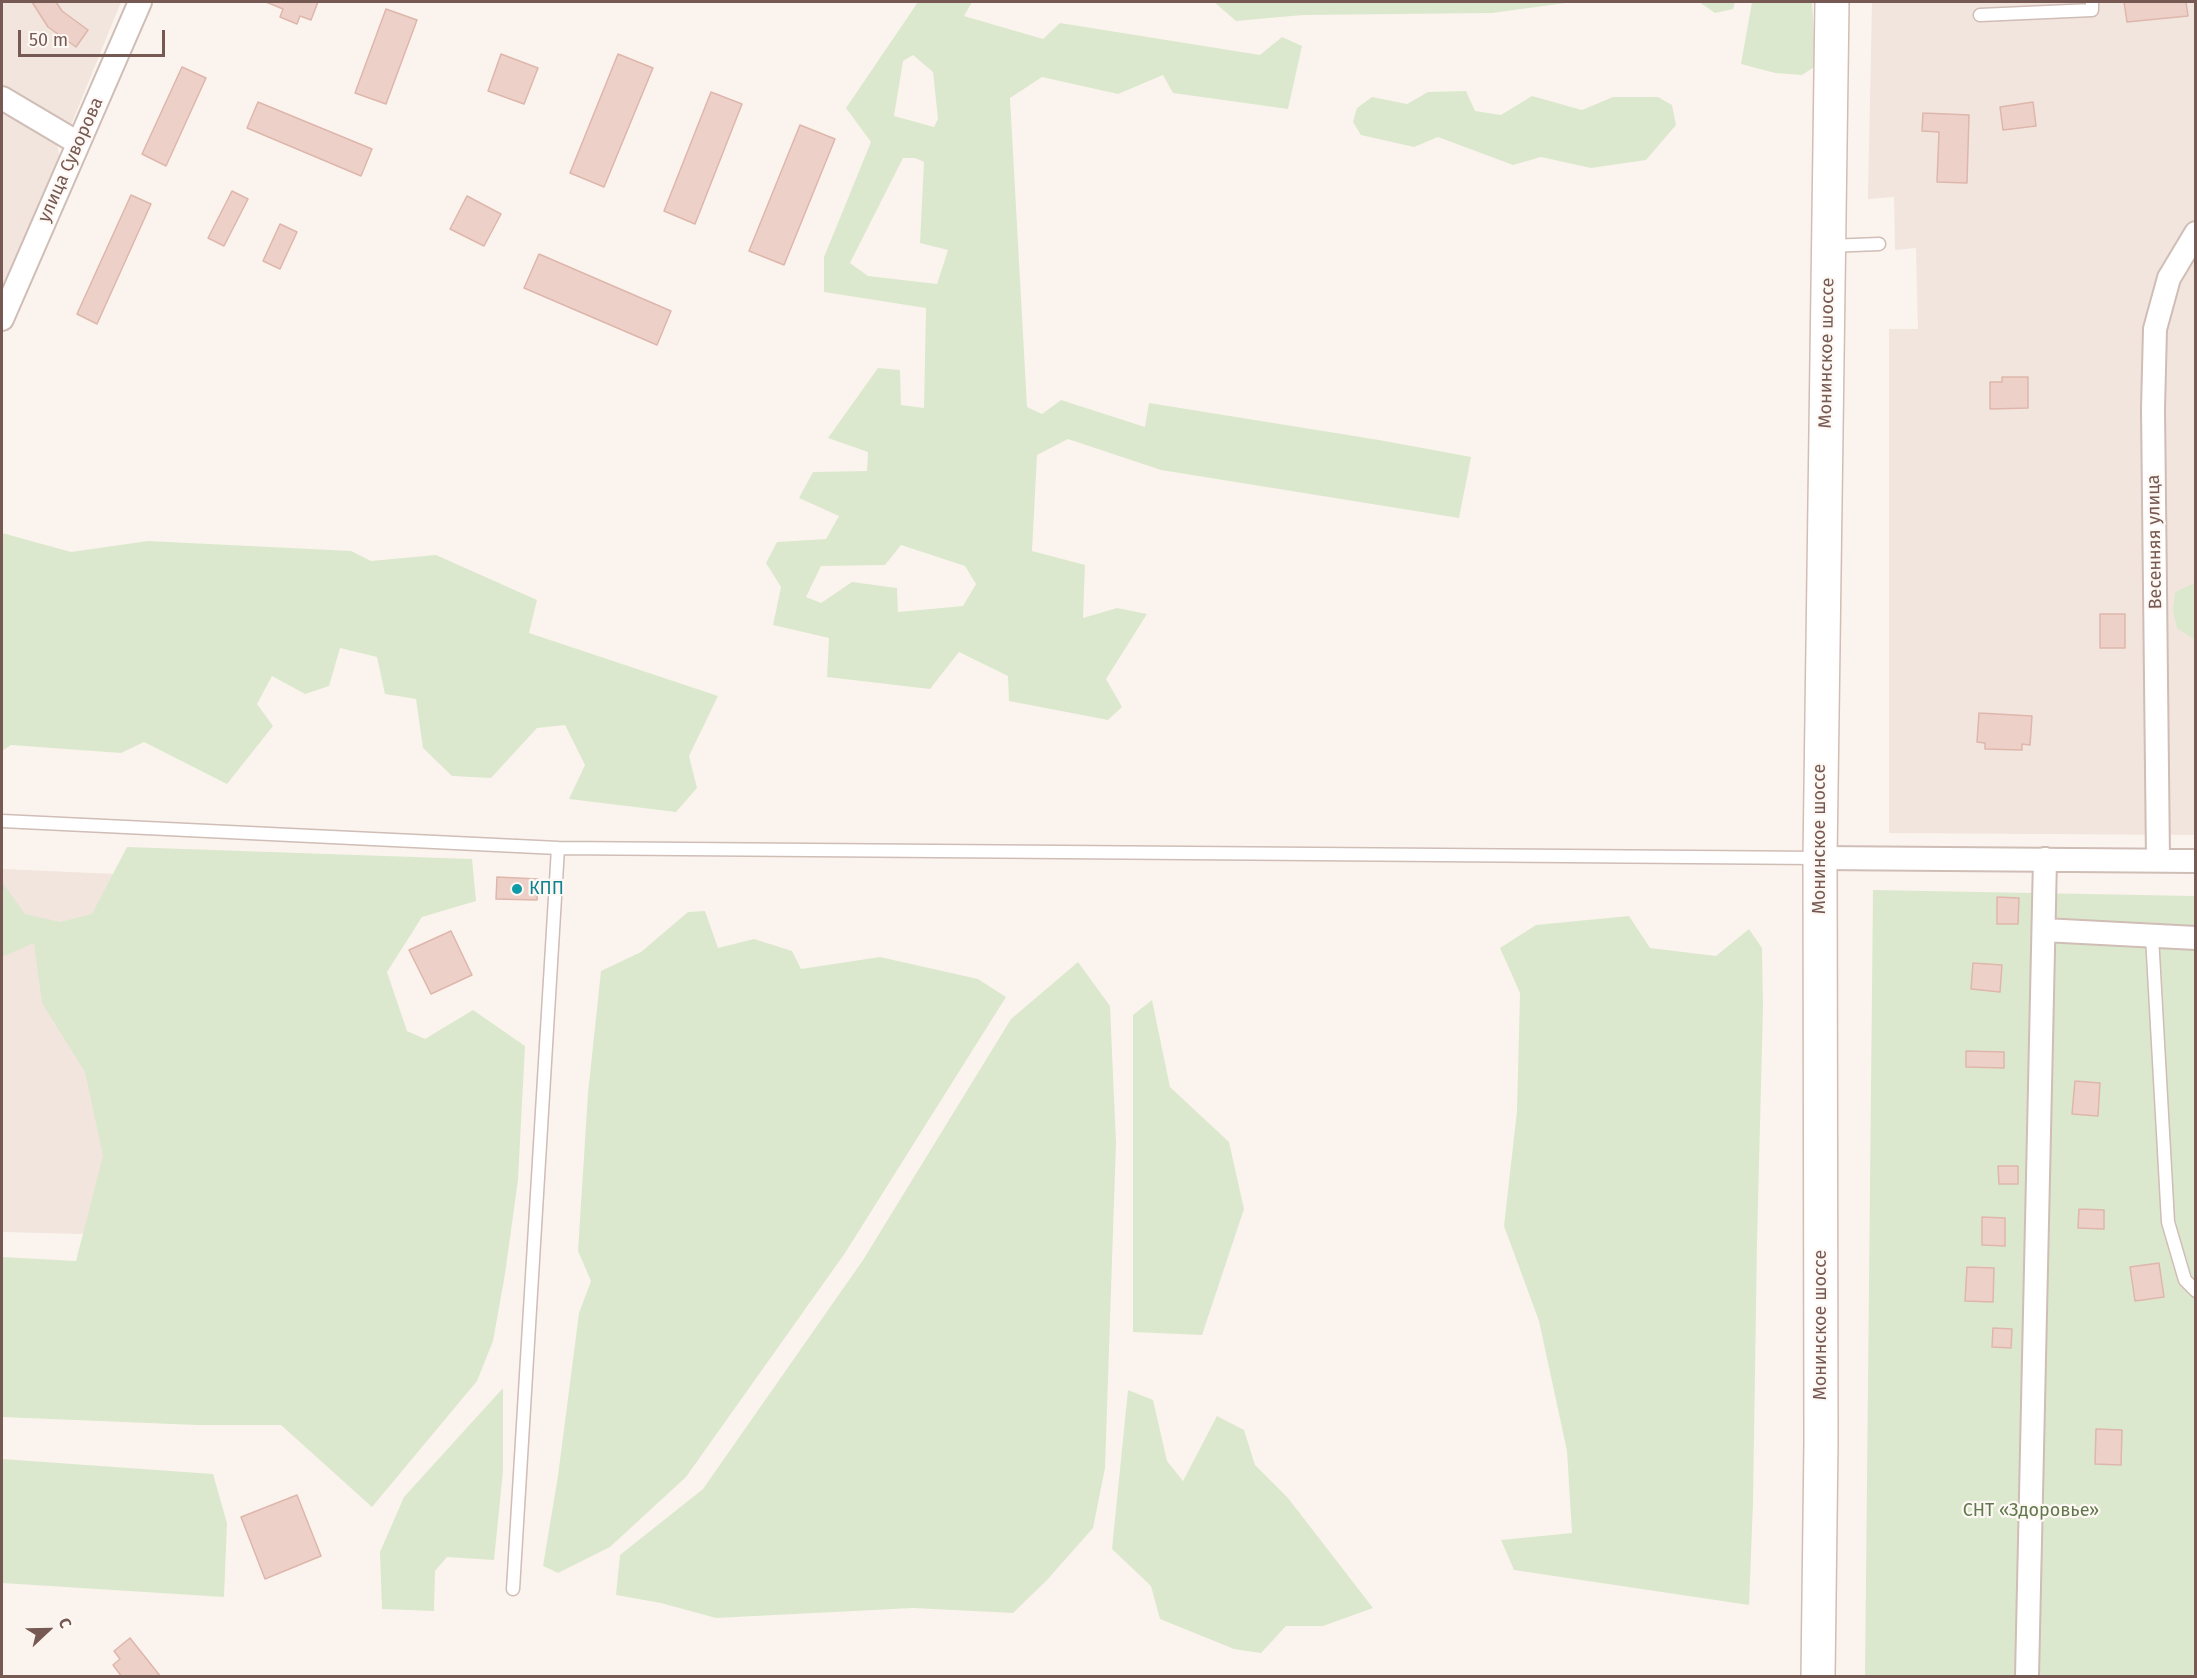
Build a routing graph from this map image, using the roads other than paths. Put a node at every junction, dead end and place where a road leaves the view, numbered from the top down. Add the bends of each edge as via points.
1 (140, 2) edge
2 (1832, 2) edge
3 (2092, 2) edge
4 (1980, 15) dead end
5 (2, 98) edge
6 (78, 143) junction
7 (2196, 233) edge
8 (1879, 244) dead end
9 (1828, 246) junction
10 (2, 319) edge
11 (2, 821) edge
12 (558, 848) junction
13 (1820, 858) junction
14 (2045, 859) junction
15 (2158, 860) junction
16 (2196, 861) edge
17 (2044, 930) junction
18 (2152, 936) junction
19 (2196, 938) edge
20 (2196, 1291) edge
21 (513, 1589) dead end
22 (1818, 1677) edge
23 (2027, 1677) edge

1 - 6 street, улица Суворова
2 - 9 main road, Монинское шоссе
3 - 4 lane via 2092,10
5 - 6 street
6 - 10 street, улица Суворова
7 - 15 street, Весенняя улица via 2169,278 2155,329
8 - 9 lane
9 - 13 main road, Монинское шоссе
11 - 12 lane
12 - 13 lane
12 - 21 lane
13 - 14 street
13 - 22 main road, Монинское шоссе
14 - 15 street
14 - 17 street
15 - 16 street
17 - 18 street
17 - 23 street
18 - 19 street
18 - 20 lane via 2168,1222 2185,1280

